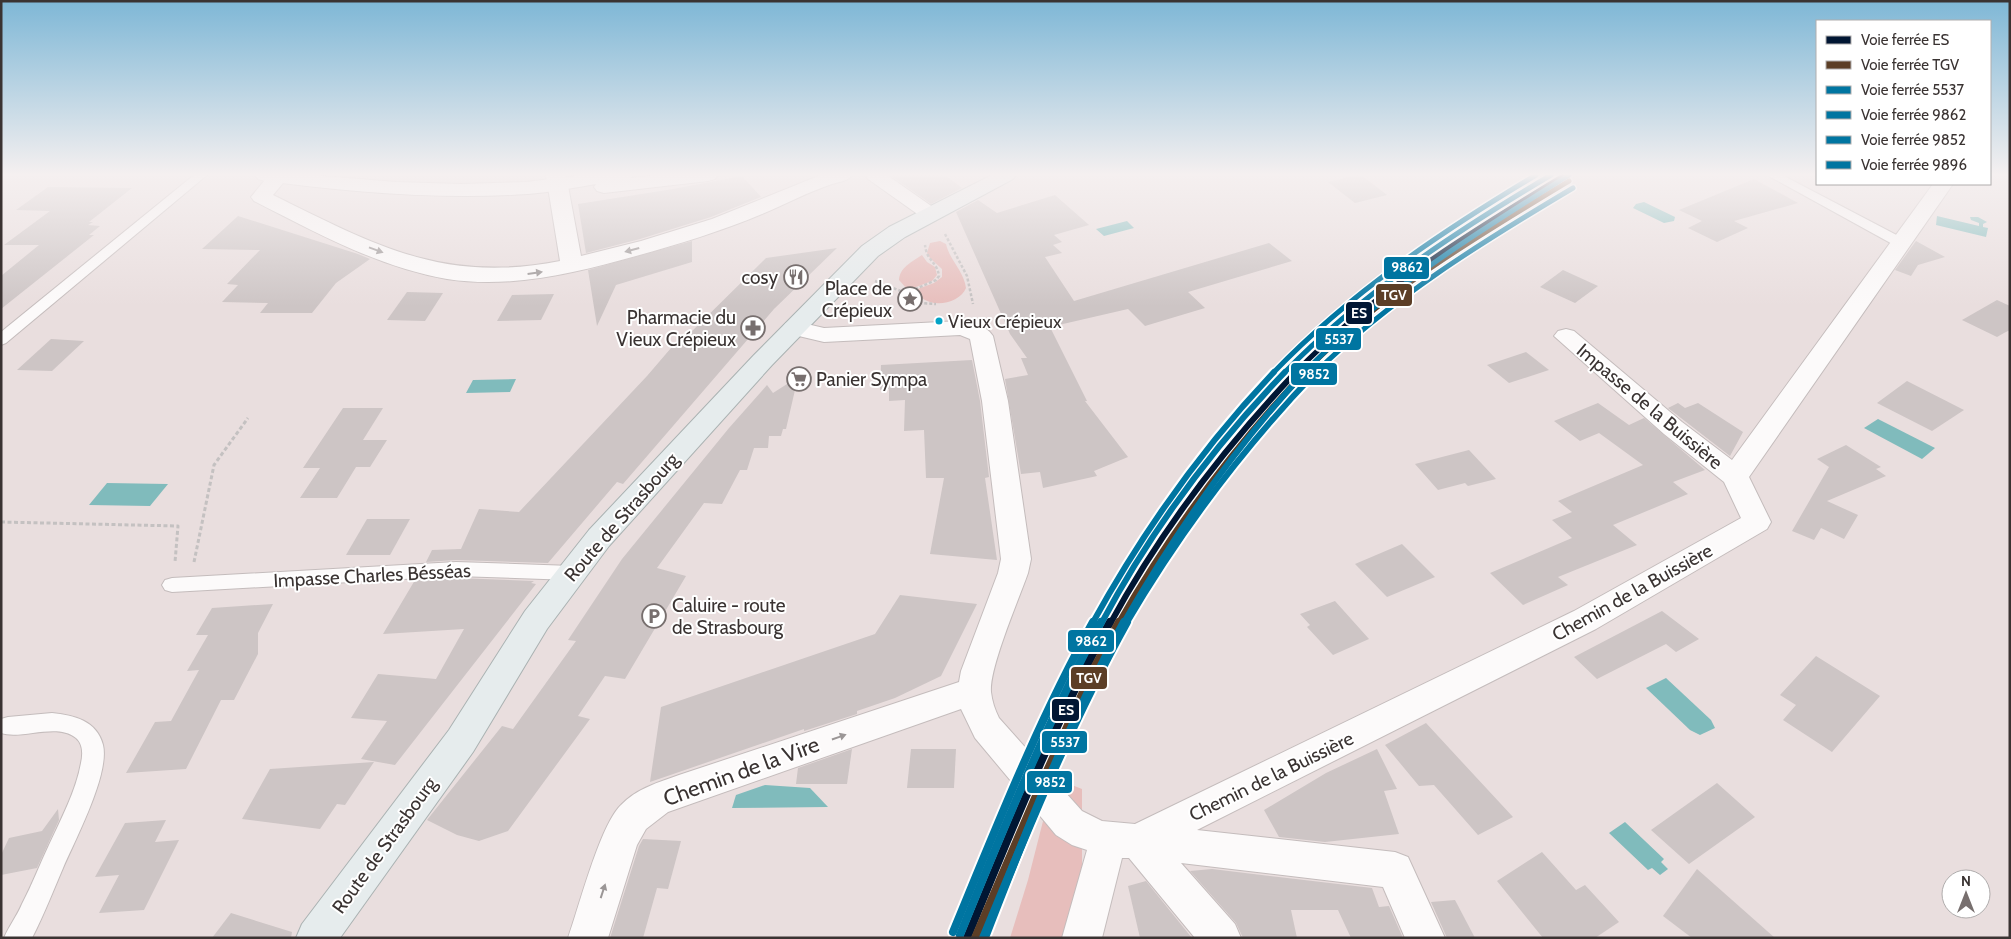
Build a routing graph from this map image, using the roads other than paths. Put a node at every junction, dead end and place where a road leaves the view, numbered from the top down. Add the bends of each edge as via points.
1 (148, 219) edge
2 (306, 219) edge
3 (567, 219) edge
4 (732, 219) edge
5 (932, 219) edge
6 (941, 219) edge
7 (1855, 219) edge
8 (1918, 219) edge
9 (936, 222) junction
10 (1901, 243) junction
11 (572, 266) junction
12 (794, 328) junction
13 (1566, 336) dead end
14 (1, 340) edge
15 (1735, 476) junction
16 (572, 573) junction
17 (181, 585) road end
18 (974, 691) junction
19 (8, 726) dead end
20 (1123, 840) junction
21 (17, 938) edge
22 (316, 938) edge
23 (588, 938) edge
24 (1082, 938) edge
25 (1221, 938) edge
26 (1425, 938) edge

1 - 14 lane
2 -> 11 street via 358,244 445,272 507,276 537,274
3 - 11 street
4 -> 11 street via 652,245
5 - 9 street
6 - 9 main road, Route de Strasbourg
7 - 10 lane
8 - 10 street
9 - 12 main road, Route de Strasbourg via 896,232 870,251
10 - 15 street
12 - 16 main road, Route de Strasbourg via 599,538
12 - 18 street via 824,334 960,328 981,336 996,401 1016,559 977,671
13 - 15 street, Impasse de la Buissière via 1673,428
15 - 20 street, Chemin de la Buissière via 1757,522 1584,620
16 - 17 lane, Impasse Charles Bésséas via 456,569
16 - 22 main road, Route de Strasbourg via 536,620 461,741
18 - 20 street via 987,728 1068,823 1083,834
23 -> 18 street, Chemin de la Vire via 620,840 633,817 655,801
19 - 21 lane via 67,723 81,729 90,739 93,752 93,764 73,816
20 - 24 street
20 - 25 street
20 - 26 street via 1395,870

